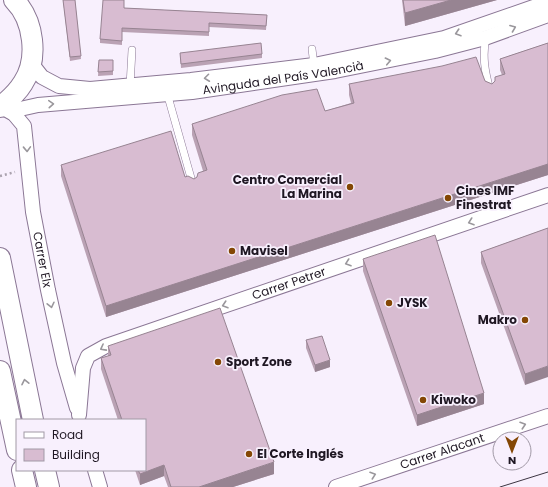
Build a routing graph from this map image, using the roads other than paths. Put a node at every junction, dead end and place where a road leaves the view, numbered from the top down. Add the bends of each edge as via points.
1 (14, 0) edge
2 (548, 2) edge
3 (548, 15) edge
4 (489, 23) junction
5 (485, 38) junction
6 (312, 49) dead end
7 (132, 50) dead end
8 (31, 63) junction
9 (314, 65) junction
10 (130, 86) junction
11 (166, 89) junction
12 (490, 90) edge
13 (5, 109) edge
14 (193, 185) edge
15 (548, 196) edge
16 (0, 258) edge
17 (0, 371) edge
18 (548, 416) edge
19 (80, 417) edge
20 (33, 419) edge
21 (16, 445) edge
22 (22, 471) edge
23 (45, 471) edge
24 (95, 471) edge
25 (26, 487) edge
26 (49, 487) edge
27 (100, 487) edge
28 (336, 487) edge

1 - 8 main road via 28,22 32,42
2 - 4 street, Avinguda del País Valencià
5 -> 3 street, Avinguda del País Valencià
4 - 5 lane
4 -> 9 street, Avinguda del País Valencià via 444,38
11 -> 5 street, Avinguda del País Valencià via 335,71
5 - 12 lane via 484,70
6 - 9 lane
7 - 10 lane
8 - 10 street, Avinguda del País Valencià via 42,77 59,86 90,89
8 - 13 main road via 24,82
9 -> 11 street, Avinguda del País Valencià
10 - 11 street, Avinguda del País Valencià
13 -> 11 street, Avinguda del País Valencià
11 - 14 lane
13 -> 19 street, Carrer Elx via 24,126 33,212 48,290 64,363
15 -> 19 street, Carrer Petrer via 106,346 88,356 83,368
20 -> 16 main road
17 - 21 main road
28 -> 18 street, Carrer Alacant
22 - 25 main road
23 - 26 main road
24 - 27 street

